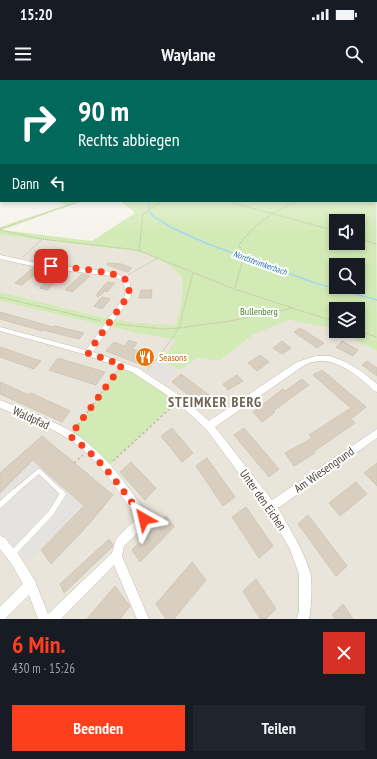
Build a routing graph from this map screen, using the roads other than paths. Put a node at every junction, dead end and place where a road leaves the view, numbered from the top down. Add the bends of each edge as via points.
1 (0, 258) edge
2 (0, 329) edge
3 (88, 353) junction
4 (377, 389) edge
5 (0, 404) edge
6 (209, 426) junction
7 (377, 433) edge
8 (0, 505) edge
9 (271, 507) junction
10 (0, 540) edge
11 (12, 554) junction
12 (116, 556) junction
13 (31, 584) junction
14 (0, 615) edge
15 (44, 619) edge
16 (52, 619) edge
17 (143, 619) edge
18 (303, 619) edge

1 - 3 street via 113,274 127,282 130,288 128,296
2 - 3 street, Unter den Eichen
3 - 6 street, Unter den Eichen via 143,374 180,399
4 - 6 street via 339,361 315,358 300,364
5 - 12 street, Waldpfad via 70,436 106,468 144,519 120,543
6 - 9 street, Unter den Eichen
7 - 9 street, Am Wiesengrund
8 - 11 lane via 39,471 63,494 51,513
9 - 18 street, Unter den Eichen via 293,544 305,574 306,611
10 - 11 street
11 - 13 street
12 - 16 street, Waldpfad
12 - 17 street
13 - 14 street
13 - 15 street

